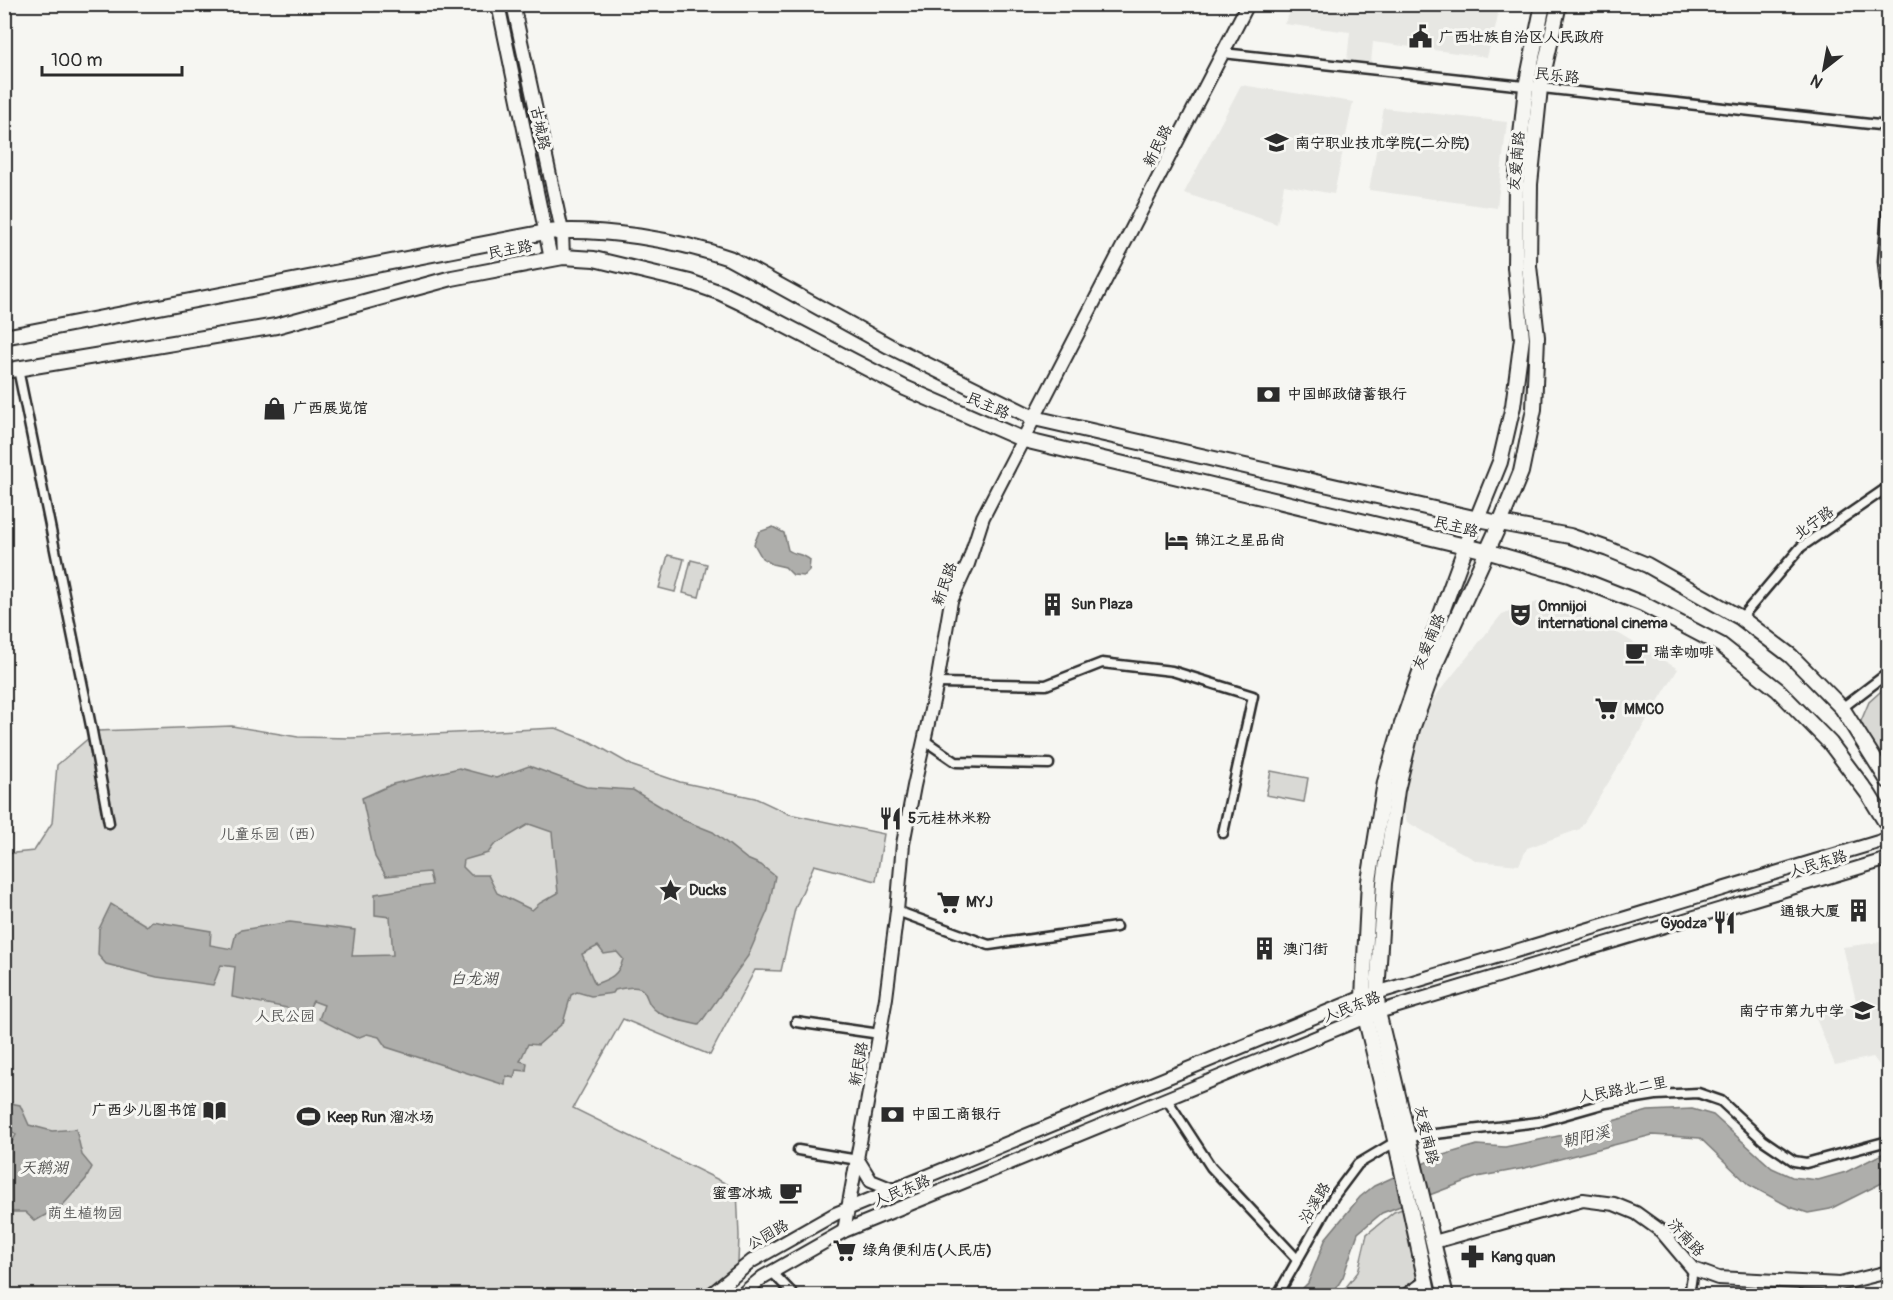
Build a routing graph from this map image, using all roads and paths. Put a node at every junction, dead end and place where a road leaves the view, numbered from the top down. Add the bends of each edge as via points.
1 (498, 4) edge
2 (513, 4) edge
3 (1248, 4) edge
4 (1543, 4) edge
5 (1559, 4) edge
6 (1223, 53) junction
7 (1526, 87) junction
8 (1540, 88) junction
9 (1888, 126) edge
10 (1888, 201) edge
11 (562, 231) junction
12 (546, 232) junction
13 (557, 258) junction
14 (1888, 307) edge
15 (4, 337) edge
16 (11, 370) edge
17 (1034, 418) junction
18 (1024, 440) junction
19 (1888, 487) edge
20 (1478, 519) junction
21 (1500, 523) junction
22 (1466, 546) junction
23 (1486, 551) junction
24 (1741, 618) junction
25 (1888, 673) edge
26 (937, 683) junction
27 (1842, 708) junction
28 (924, 740) junction
29 (1049, 764) dead end
30 (1888, 781) edge
31 (109, 823) dead end
32 (1888, 826) edge
33 (1223, 833) dead end
34 (1888, 839) edge
35 (1888, 859) edge
36 (897, 911) junction
37 (1116, 927) dead end
38 (1377, 994) junction
39 (1363, 998) junction
40 (1371, 1014) junction
41 (796, 1022) dead end
42 (880, 1034) junction
43 (1166, 1098) junction
44 (1410, 1141) junction
45 (1888, 1141) edge
46 (1396, 1145) junction
47 (798, 1150) dead end
48 (858, 1160) junction
49 (893, 1190) junction
50 (848, 1209) junction
51 (844, 1231) junction
52 (1432, 1235) junction
53 (1297, 1259) junction
54 (1693, 1269) junction
55 (772, 1272) junction
56 (1888, 1272) edge
57 (1425, 1280) junction
58 (709, 1296) edge
59 (740, 1296) edge
60 (795, 1296) edge
61 (1277, 1296) edge
62 (1402, 1296) edge
63 (1429, 1296) edge
64 (1446, 1296) edge
65 (1689, 1296) edge

1 - 12 main road, 古城路
2 - 11 main road, 古城路
3 - 6 main road, 新民路
4 - 7 main road, 友爱南路
5 - 8 main road, 友爱南路
6 - 7 street, 民乐路
6 - 17 main road, 新民路
7 - 8 street, 民乐路
7 - 20 main road, 友爱南路 via 1516,183 1515,267 1522,338 1513,406 1500,462
8 - 9 street, 民乐路
8 - 21 main road, 友爱南路 via 1530,196 1529,266 1536,337 1534,409 1521,472
10 - 14 street via 1883,261
11 - 12 main road, 民主路
11 - 13 main road, 古城路
11 - 17 main road, 民主路 via 597,231 673,243 729,258 889,346
12 - 13 main road, 古城路
12 - 15 main road, 民主路
13 - 16 main road, 民主路 via 452,278 276,326
13 - 18 main road, 民主路 via 594,259 721,293 905,388
16 - 31 street
17 - 18 main road, 新民路
17 - 20 main road, 民主路
18 - 22 main road, 民主路
18 - 26 main road, 新民路 via 983,517 951,601
19 - 24 street, 北宁路 via 1801,547
20 - 21 main road, 民主路
20 - 22 main road, 友爱南路
21 - 23 main road, 友爱南路
21 - 24 main road, 民主路 via 1570,536 1608,549 1647,565
22 - 23 main road, 民主路
22 - 39 main road, 友爱南路 via 1385,782 1369,881
23 - 32 main road, 民主路 via 1569,575 1643,604 1721,645 1778,690 1830,743
23 - 38 main road, 友爱南路 via 1436,663 1412,729 1397,790 1384,883
24 - 27 main road, 民主路 via 1791,656
25 - 27 street
26 - 28 main road, 新民路
26 - 33 street via 1046,685 1102,663 1172,671 1253,696
27 - 30 main road, 民主路
28 - 29 street via 956,762
28 - 36 main road, 新民路 via 903,844
34 - 38 main road, 人民东路
35 - 40 main road, 人民东路
36 - 37 street via 989,945
36 - 42 main road, 新民路
38 - 39 main road, 人民东路
38 - 40 main road, 友爱南路
39 - 40 main road, 友爱南路
39 - 49 main road, 人民东路
40 - 43 main road, 人民东路
40 - 44 main road, 友爱南路
40 - 46 main road, 友爱南路
41 - 42 street
42 - 48 main road, 新民路
43 - 51 main road, 人民东路
43 - 53 street via 1211,1167
44 - 45 street, 人民路北二里 via 1539,1122 1606,1103 1698,1093 1721,1101 1763,1140 1794,1161 1806,1163
44 - 52 main road, 友爱南路
46 - 53 street, 沿溪路 via 1358,1164
46 - 57 main road, 友爱南路
47 - 48 street
48 - 49 main road via 871,1181
48 - 50 main road, 新民路
49 - 50 main road, 人民东路
50 - 51 main road, 新民路
50 - 58 main road, 公园路 via 752,1261
51 - 55 main road
52 - 54 main road, 济南路 via 1583,1200 1614,1204 1636,1213 1661,1231
52 - 64 main road, 友爱南路
53 - 61 street, 沿溪路
54 - 56 main road, 济南路 via 1719,1278 1840,1284
54 - 65 street
55 - 59 main road
55 - 60 street
57 - 62 street
57 - 63 main road, 友爱南路

